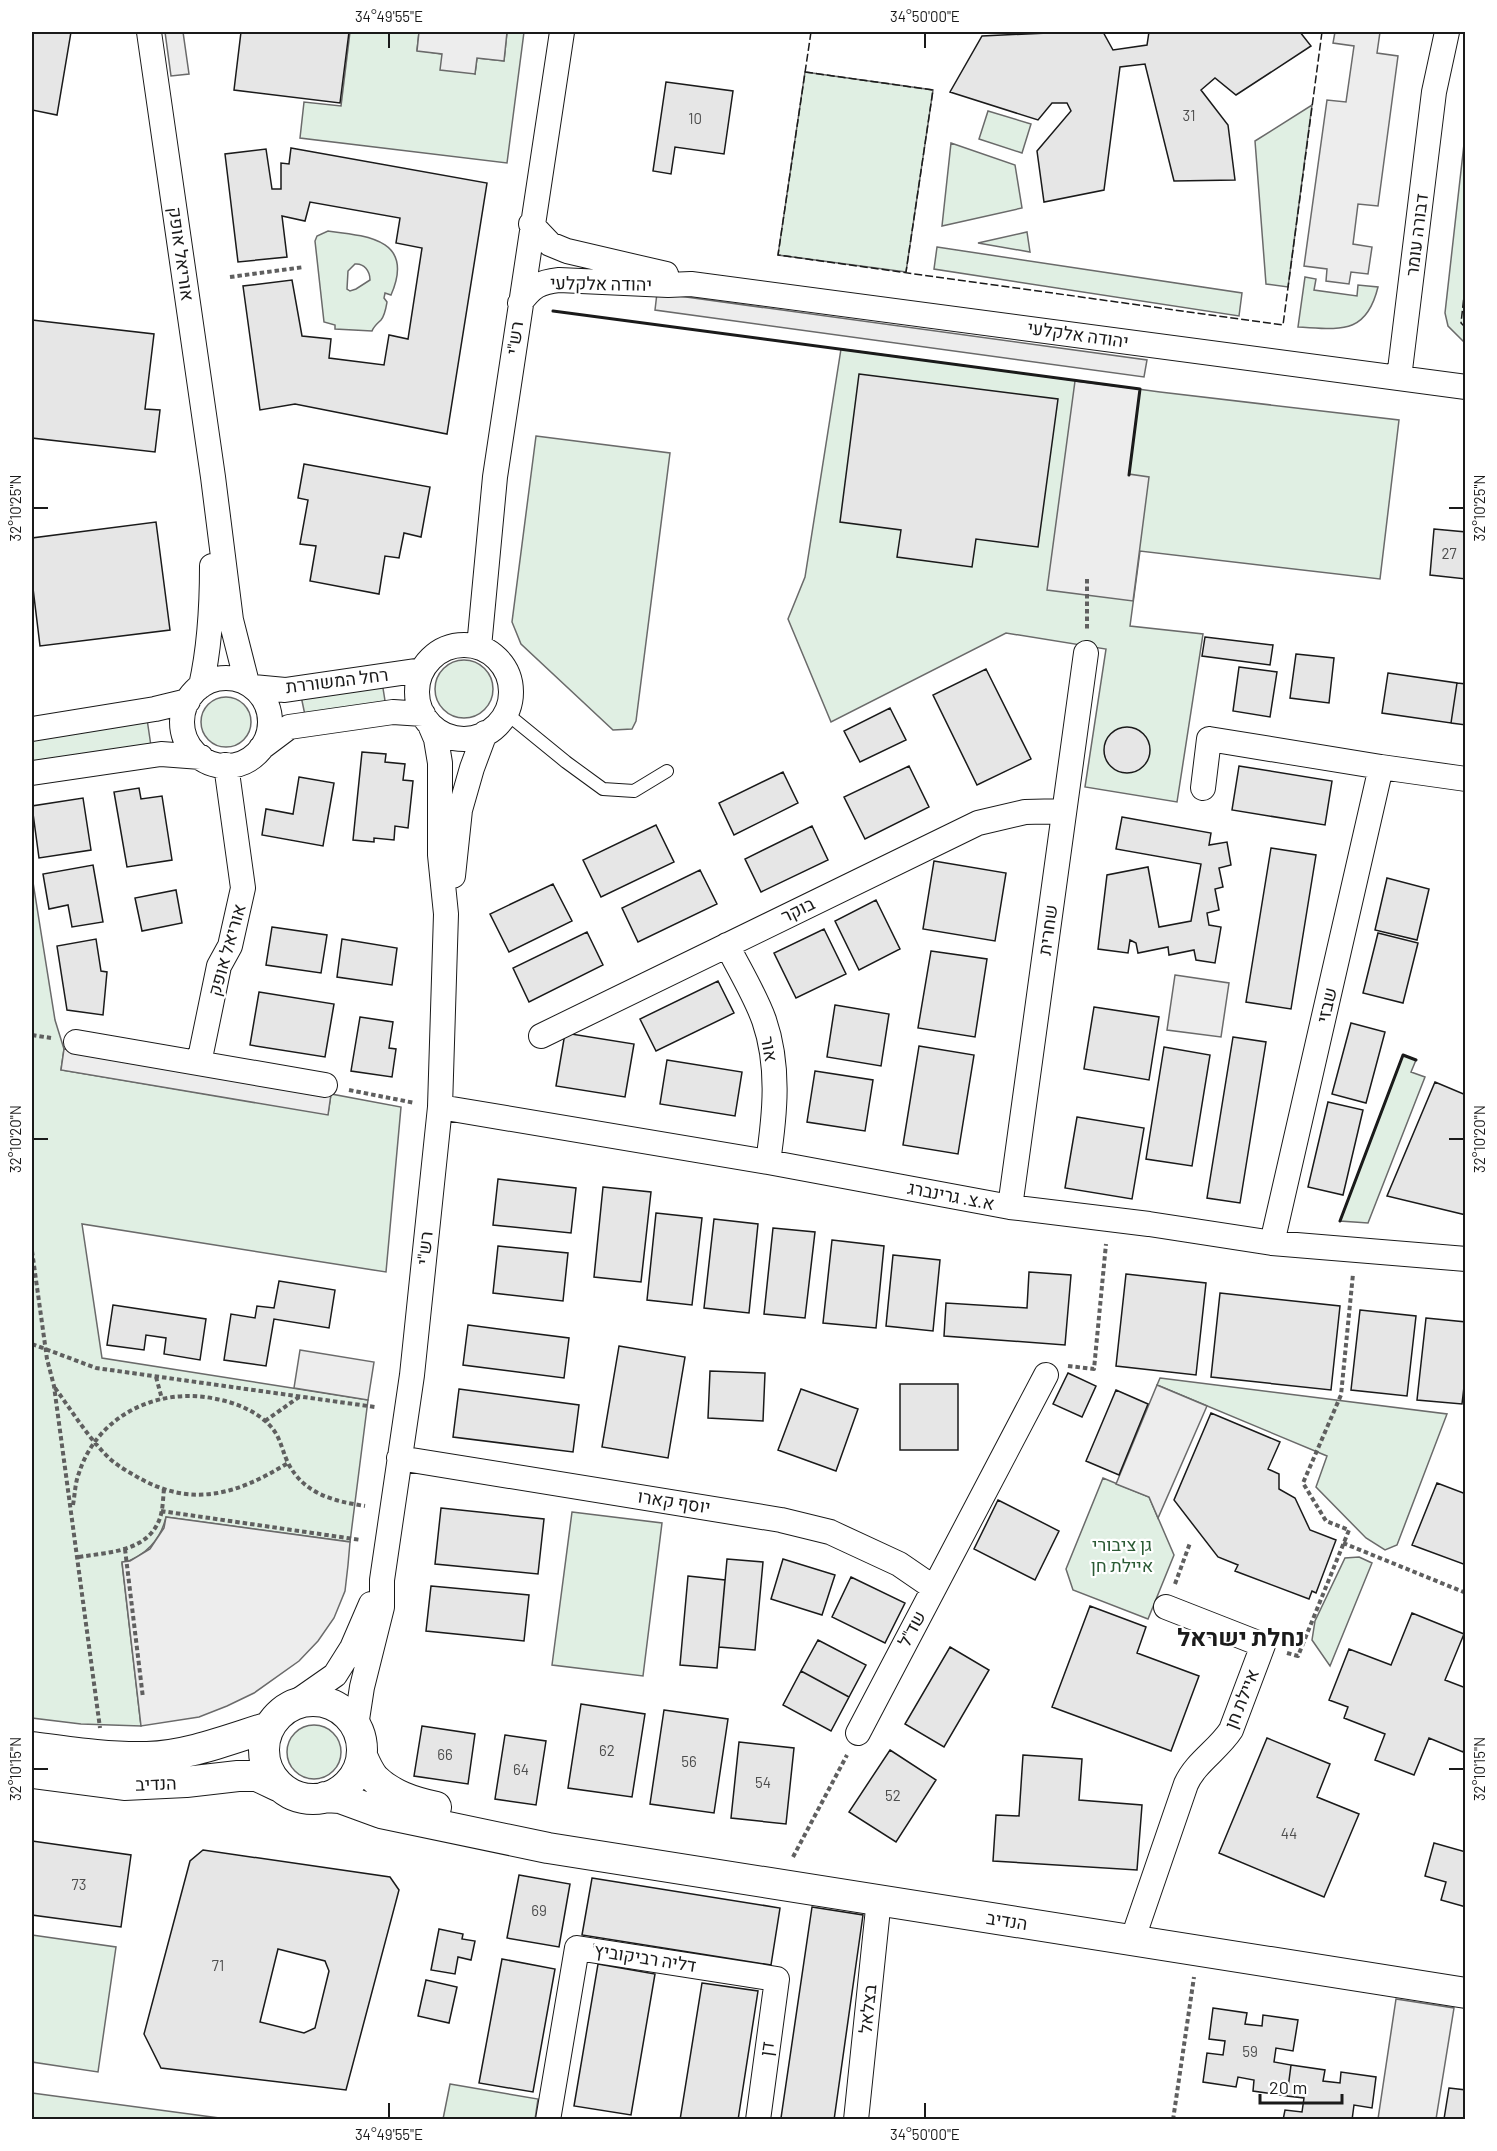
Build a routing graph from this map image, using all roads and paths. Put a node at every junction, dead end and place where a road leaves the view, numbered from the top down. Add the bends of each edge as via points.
1 (149, 32) edge
2 (562, 32) edge
3 (1432, 32) edge
4 (1447, 32) edge
5 (1434, 92) junction
6 (531, 224) junction
7 (304, 267) dead end
8 (230, 277) dead end
9 (691, 284) junction
10 (520, 303) junction
11 (1399, 378) junction
12 (1466, 387) edge
13 (213, 477) junction
14 (1087, 579) dead end
15 (479, 647) junction
16 (1086, 653) joint
17 (422, 670) junction
18 (250, 685) junction
19 (194, 694) junction
20 (506, 713) junction
21 (426, 720) junction
22 (32, 729) edge
23 (485, 734) junction
24 (261, 748) junction
25 (201, 757) junction
26 (226, 765) junction
27 (1381, 767) junction
28 (667, 771) dead end
29 (32, 773) edge
30 (1466, 779) edge
31 (1203, 788) dead end
32 (1064, 812) junction
33 (446, 914) junction
34 (727, 945) junction
35 (541, 1036) dead end
36 (76, 1041) dead end
37 (200, 1063) junction
38 (325, 1085) joint
39 (440, 1107) junction
40 (768, 1162) junction
41 (1010, 1207) junction
42 (1108, 1219) junction
43 (1272, 1243) junction
44 (1355, 1250) junction
45 (32, 1251) edge
46 (1466, 1259) edge
47 (32, 1263) edge
48 (32, 1344) edge
49 (46, 1350) junction
50 (1046, 1375) joint
51 (156, 1376) junction
52 (54, 1386) junction
53 (299, 1397) junction
54 (162, 1399) junction
55 (375, 1407) dead end
56 (265, 1421) junction
57 (94, 1443) junction
58 (399, 1458) junction
59 (288, 1463) junction
60 (164, 1489) junction
61 (365, 1506) dead end
62 (161, 1511) junction
63 (72, 1512) junction
64 (361, 1540) dead end
65 (1190, 1543) dead end
66 (1343, 1543) junction
67 (125, 1549) junction
68 (79, 1557) junction
69 (382, 1580) junction
70 (934, 1588) junction
71 (1466, 1593) edge
72 (1166, 1607) joint
73 (1263, 1645) junction
74 (143, 1698) dead end
75 (292, 1705) junction
76 (356, 1726) junction
77 (268, 1727) junction
78 (858, 1734) joint
79 (102, 1738) dead end
80 (32, 1747) edge
81 (362, 1756) junction
82 (32, 1773) edge
83 (278, 1786) junction
84 (324, 1797) junction
85 (548, 1848) junction
86 (779, 1885) junction
87 (879, 1899) junction
88 (1132, 1941) junction
89 (1198, 1950) junction
90 (777, 1979) joint
91 (1466, 1993) edge
92 (548, 2120) edge
93 (758, 2120) edge
94 (856, 2120) edge
95 (1173, 2120) edge

1 - 13 street, אוריאל אופק
2 - 6 street, רש"י
3 - 5 street, דבורה עומר
4 - 5 street, דבורה עומר
5 - 11 street, דבורה עומר
6 - 9 street, יהודה אלקלעי via 549,244 567,251 667,274
6 - 10 street, רש"י
7 - 8 path
9 - 10 street, יהודה אלקלעי via 559,280 543,282
9 - 11 street, יהודה אלקלעי
10 - 15 street, רש"י via 495,477
11 - 12 street, יהודה אלקלעי
13 - 18 street, אוריאל אופק via 231,620
13 - 19 street, אוריאל אופק via 212,622 208,652
14 - 16 path
15 - 17 street via 449,647 430,658
15 - 20 street via 497,658 506,670 511,692
16 - 32 street, שחרית
17 - 18 street, רחל המשוררת via 285,690
17 - 21 street via 417,699
18 - 19 street via 226,678 213,680
18 - 24 street via 266,701 270,714 268,735
19 - 22 street via 155,709
19 - 25 street via 183,722 191,747
20 - 23 street
20 - 28 lane via 603,789 634,791
21 - 23 street via 442,734 456,738
21 - 24 street, רחל המשוררת via 393,712 289,727
21 - 33 street, רש"י via 436,739 440,763 440,855
23 - 33 street, רש"י via 460,810
24 - 26 street via 247,760
25 - 26 street
25 - 29 street via 161,754
26 - 37 street, אוריאל אופק via 243,888 230,946 219,966
27 - 30 street
27 - 31 street via 1209,739
27 - 43 street, שבזי
32 - 34 street, בוקר via 1025,812 978,823
32 - 41 street, שחרית
33 - 39 street, רש"י
34 - 35 street, בוקר
34 - 40 street, אור via 764,1019 773,1062 775,1110
36 - 37 street
37 - 38 street
38 - 39 path
39 - 40 street, א.צ. גרינברג
39 - 58 street, רש"י via 412,1375
40 - 41 street, א.צ. גרינברג
41 - 42 street, א.צ. גרינברג
42 - 43 street, א.צ. גרינברג
42 - 50 path via 1094,1369 1052,1364
43 - 44 street, א.צ. גרינברג
44 - 46 street, א.צ. גרינברג
44 - 66 path via 1341,1395 1303,1483 1326,1521 1349,1530
45 - 47 path
47 - 49 path
48 - 49 path
49 - 51 path via 96,1368
49 - 52 path
50 - 70 street, שד"ל
51 - 53 path
51 - 54 path
52 - 57 path
52 - 63 path
53 - 55 path
53 - 56 path
54 - 56 path via 221,1399 244,1407
54 - 57 path via 127,1411
56 - 59 path via 281,1440
57 - 60 path via 119,1465
57 - 63 path via 79,1473
58 - 69 street, רש"י
58 - 70 street, יוסף קארו via 781,1520 830,1532 899,1564
59 - 60 path via 249,1485 226,1492 204,1495
59 - 61 path via 318,1495
60 - 62 path
62 - 64 path
62 - 67 path via 149,1537
63 - 68 path
65 - 72 path
66 - 71 path
66 - 73 path via 1298,1656
67 - 68 path
67 - 74 path
68 - 79 path
69 - 75 street, רש"י via 352,1648 334,1675
69 - 76 street, רש"י via 382,1607
70 - 78 street, שד"ל
72 - 73 street, איילת חן
73 - 88 street, איילת חן via 1231,1730 1191,1773
75 - 76 street via 314,1701 335,1706
75 - 77 street
76 - 81 street
77 - 80 street, הנדיב via 180,1753 148,1757 98,1756
77 - 83 street via 265,1764
78 - 86 path
81 - 84 street via 348,1784
81 - 85 street, הנדיב via 373,1777 396,1794 415,1802 490,1818
82 - 83 street, הנדיב via 124,1785 257,1776
83 - 84 street via 303,1798
84 - 85 street, הנדיב
85 - 86 street, הנדיב
86 - 87 street, הנדיב
87 - 88 street, הנדיב
87 - 94 street, בצלאל
88 - 89 street, הנדיב
89 - 91 street, הנדיב
89 - 95 path
90 - 92 street, 'דליה רביקוביץ via 577,1948
90 - 93 street, דן

